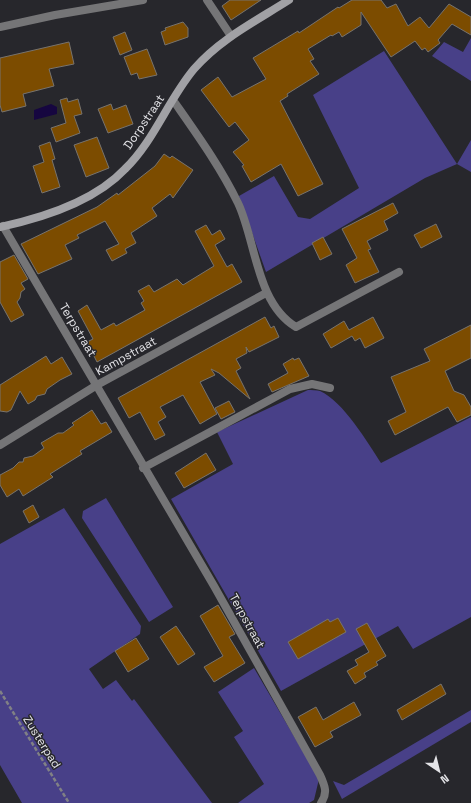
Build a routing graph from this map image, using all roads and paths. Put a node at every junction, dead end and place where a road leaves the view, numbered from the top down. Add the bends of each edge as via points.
1 (143, 0) edge
2 (207, 0) edge
3 (289, 0) edge
4 (0, 27) edge
5 (231, 36) junction
6 (173, 100) junction
7 (1, 227) edge
8 (399, 272) dead end
9 (266, 292) junction
10 (97, 385) junction
11 (330, 388) dead end
12 (0, 445) edge
13 (143, 468) junction
14 (0, 691) edge
15 (69, 803) edge
16 (321, 803) edge

1 - 4 street
2 - 5 street
3 - 5 street, Dorpstraat
5 - 6 street, Dorpstraat via 194,70
6 - 7 street, Dorpstraat via 126,169 109,184 47,214
6 - 9 street via 209,151 238,204
7 - 10 street, Terpstraat
8 - 9 street via 296,327 289,322
9 - 10 street, Kampstraat
10 - 12 street, Kampstraat
10 - 13 street, Terpstraat
11 - 13 street via 312,384 290,389
13 - 16 street, Terpstraat via 214,586 326,788 326,796
14 - 15 path, Zusterpad

